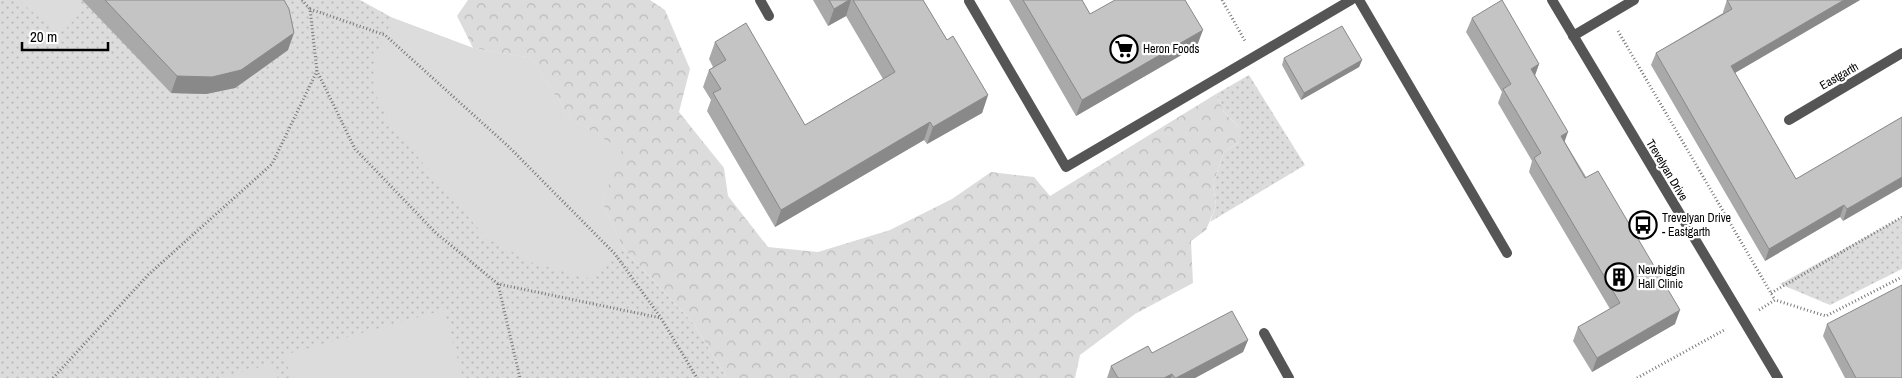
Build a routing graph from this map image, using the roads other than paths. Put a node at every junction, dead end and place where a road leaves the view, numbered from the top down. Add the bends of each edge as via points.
1 (760, 0) edge
2 (969, 0) edge
3 (1351, 0) edge
4 (1359, 0) edge
5 (1552, 0) edge
6 (1634, 0) edge
7 (769, 16) dead end
8 (1572, 36) junction
9 (1902, 53) edge
10 (1788, 120) dead end
11 (1507, 253) dead end
12 (1264, 333) dead end
13 (1289, 378) edge
14 (1778, 378) edge

1 - 7 street
2 - 3 street via 1066,166
4 - 11 street
5 - 8 street, Trevelyan Drive
6 - 8 street
8 - 14 street, Trevelyan Drive
9 - 10 street, Eastgarth
12 - 13 street

